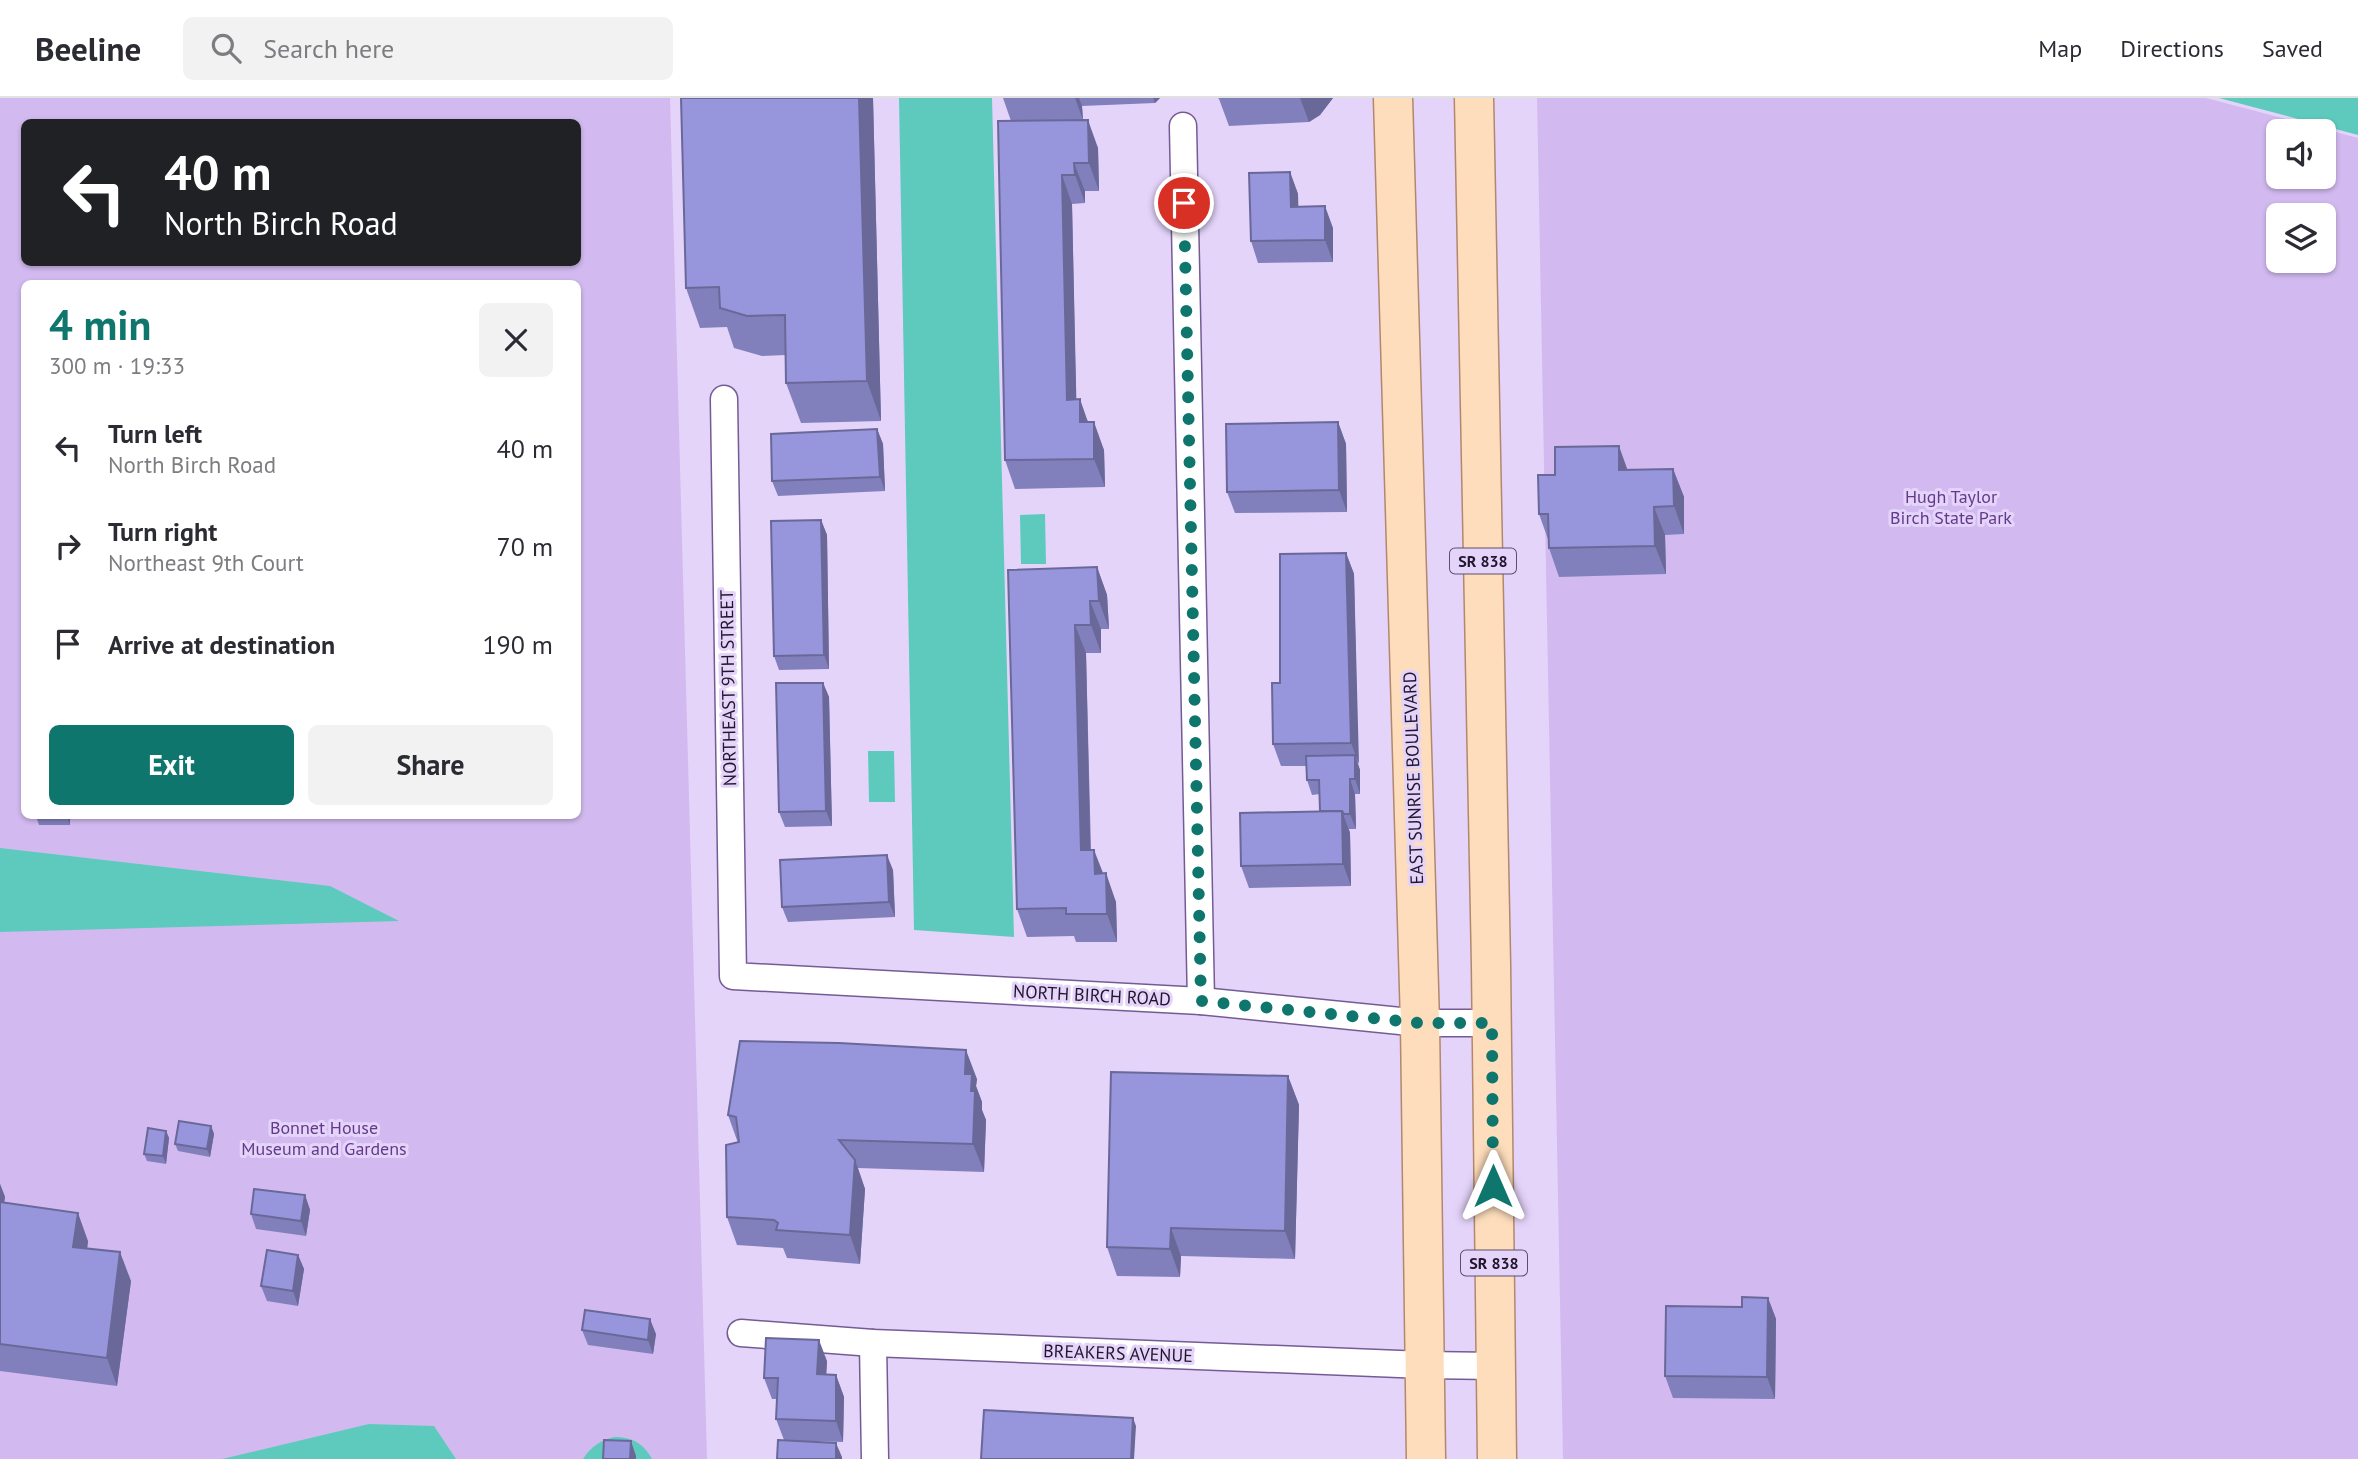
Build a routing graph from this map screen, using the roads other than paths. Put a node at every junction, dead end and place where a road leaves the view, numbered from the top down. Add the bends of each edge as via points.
1 (1394, 98) edge
2 (1474, 98) edge
3 (1183, 126) dead end
4 (724, 399) dead end
5 (733, 976) joint
6 (1201, 1001) junction
7 (1420, 1023) junction
8 (1492, 1023) junction
9 (741, 1333) dead end
10 (873, 1343) junction
11 (1424, 1365) junction
12 (1495, 1366) junction
13 (875, 1459) edge
14 (1426, 1459) edge
15 (1497, 1459) edge

1 - 7 main road, EAST SUNRISE BOULEVARD
2 - 8 main road, SR 838
3 - 6 street
4 - 5 street, NORTHEAST 9TH STREET
5 - 6 street, NORTH BIRCH ROAD
6 - 7 street, NORTH BIRCH ROAD
7 - 8 street, NORTH BIRCH ROAD
7 - 11 main road, EAST SUNRISE BOULEVARD
8 - 12 main road, SR 838
9 - 10 street, BREAKERS AVENUE
10 - 11 street, BREAKERS AVENUE
10 - 13 street
11 - 12 street, BREAKERS AVENUE
11 - 14 main road, EAST SUNRISE BOULEVARD
12 - 15 main road, SR 838

